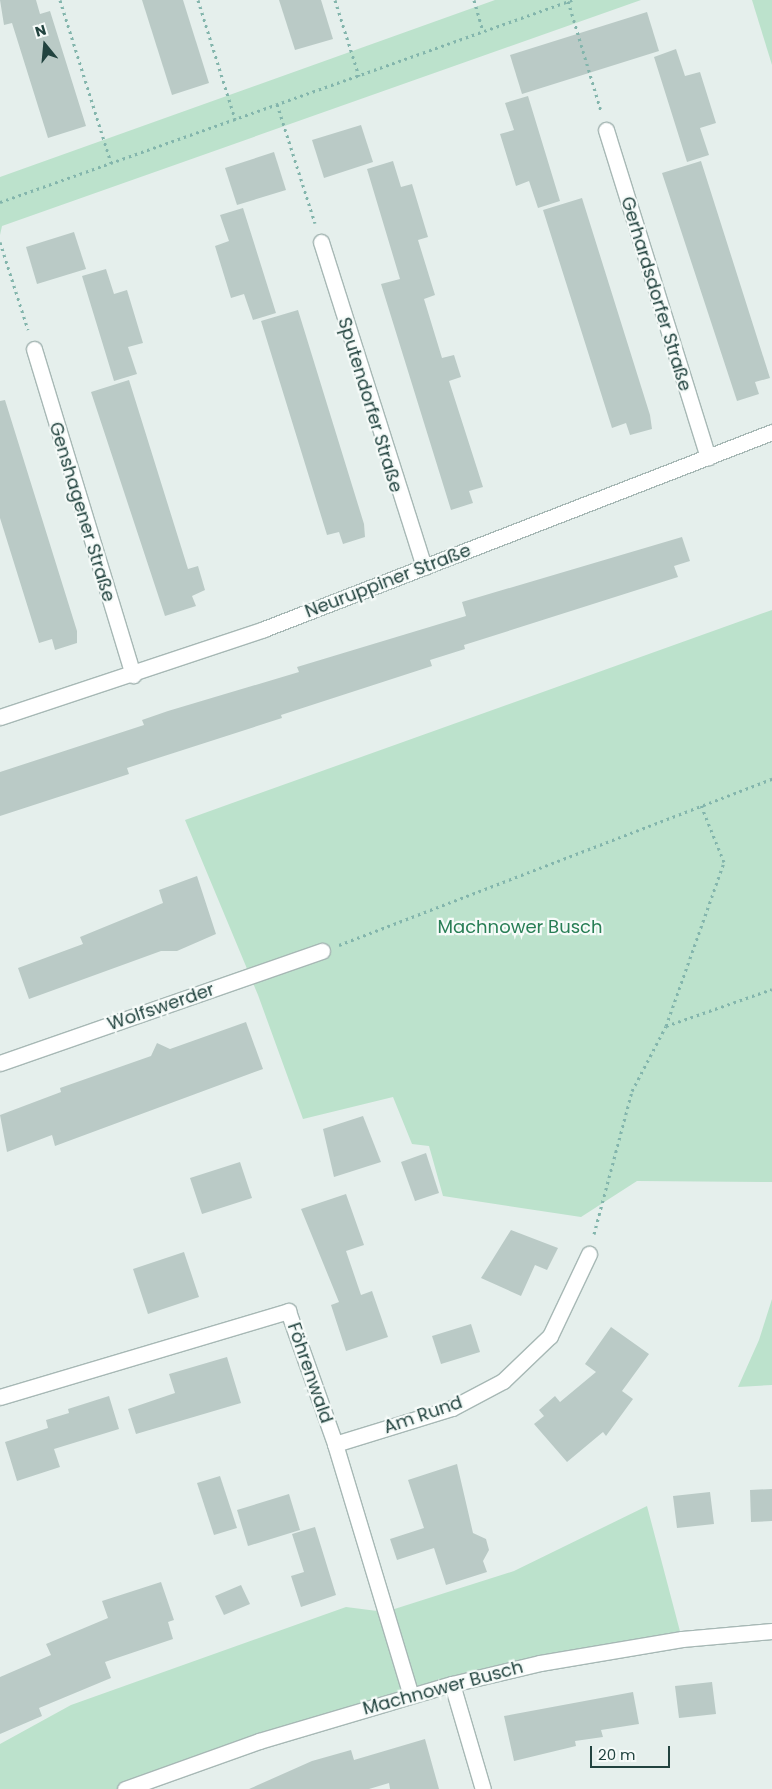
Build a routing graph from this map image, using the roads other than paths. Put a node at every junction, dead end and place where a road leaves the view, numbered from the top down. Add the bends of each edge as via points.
1 (606, 130) dead end
2 (321, 242) dead end
3 (34, 349) dead end
4 (772, 432) edge
5 (708, 457) junction
6 (424, 567) junction
7 (133, 675) junction
8 (0, 717) edge
9 (322, 951) road end
10 (0, 1063) edge
11 (588, 1254) road end
12 (0, 1397) edge
13 (335, 1444) junction
14 (772, 1631) edge
15 (452, 1684) junction
16 (411, 1695) junction
17 (124, 1789) edge
18 (483, 1789) edge

1 - 5 street, Gerhardsdorfer Straße
2 - 6 street, Sputendorfer Straße
3 - 7 street, Genshagener Straße
4 - 5 street, Neuruppiner Straße
5 - 6 street, Neuruppiner Straße
6 - 7 street, Neuruppiner Straße
7 - 8 street, Neuruppiner Straße
9 - 10 street, Wolfswerder
11 - 13 street, Am Rund via 550,1336 503,1381 452,1408
12 - 13 street, Föhrenwald via 288,1311
13 - 16 street, Föhrenwald
14 - 15 street, Machnower Busch via 682,1639 540,1663
15 - 16 street, Machnower Busch
15 - 18 street
16 - 17 street, Machnower Busch via 259,1741

